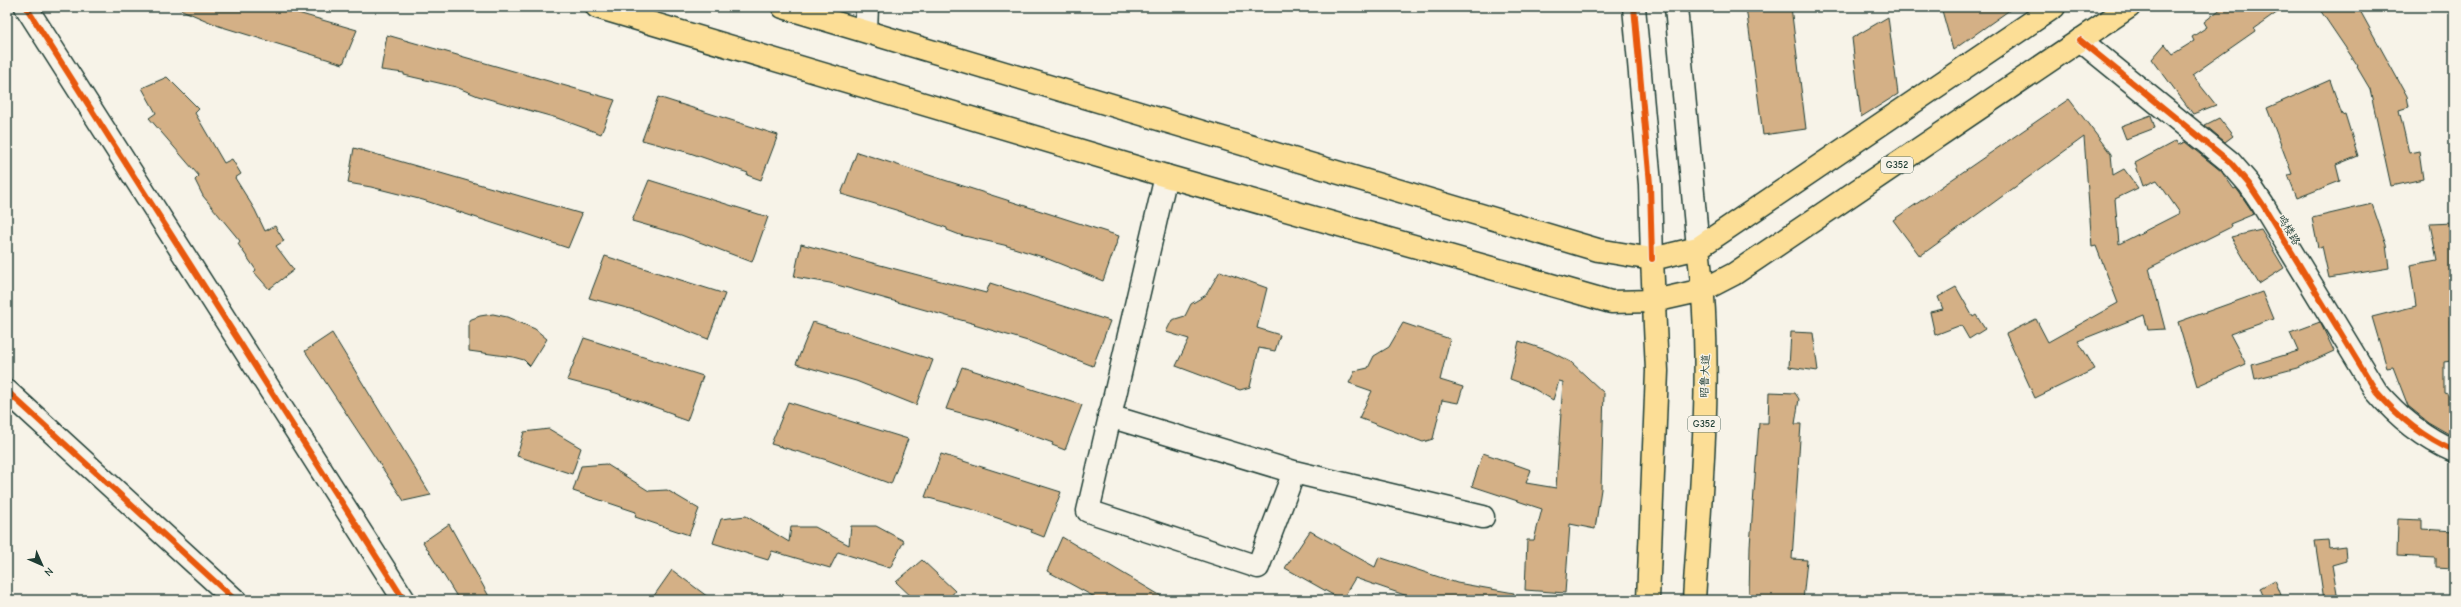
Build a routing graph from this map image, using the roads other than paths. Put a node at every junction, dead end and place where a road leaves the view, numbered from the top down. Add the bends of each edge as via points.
1 (26, 7) edge
2 (597, 7) edge
3 (783, 7) edge
4 (867, 7) edge
5 (1634, 7) edge
6 (1676, 7) edge
7 (2054, 7) edge
8 (2129, 7) edge
9 (866, 32) junction
10 (2080, 40) junction
11 (1166, 176) junction
12 (1698, 248) junction
13 (1652, 259) junction
14 (1703, 290) junction
15 (1654, 301) junction
16 (7, 391) edge
17 (1109, 416) junction
18 (2454, 451) edge
19 (1294, 472) junction
20 (1482, 517) dead end
21 (235, 600) edge
22 (404, 600) edge
23 (1648, 600) edge
24 (1694, 600) edge

1 - 22 street
2 - 11 main road
3 - 9 main road
4 - 9 street
5 - 13 street via 1650,184
6 - 12 street
7 - 12 main road
8 - 10 main road, G352
9 - 13 main road via 1598,250
10 - 14 main road, G352 via 1757,260
10 - 18 street, 鸣楼路 via 2230,162 2263,205 2376,391 2392,410 2411,426 2437,444
11 - 15 main road via 1611,302
11 - 17 street
12 - 13 main road
12 - 14 main road, 昭鲁大道 / G352
13 - 15 main road
14 - 15 main road, G352
14 - 24 main road, 昭鲁大道 / G352 via 1706,355
15 - 23 main road via 1658,371
16 - 21 street
17 - 19 street
17 - 19 street via 1088,511 1258,567
19 - 20 street

